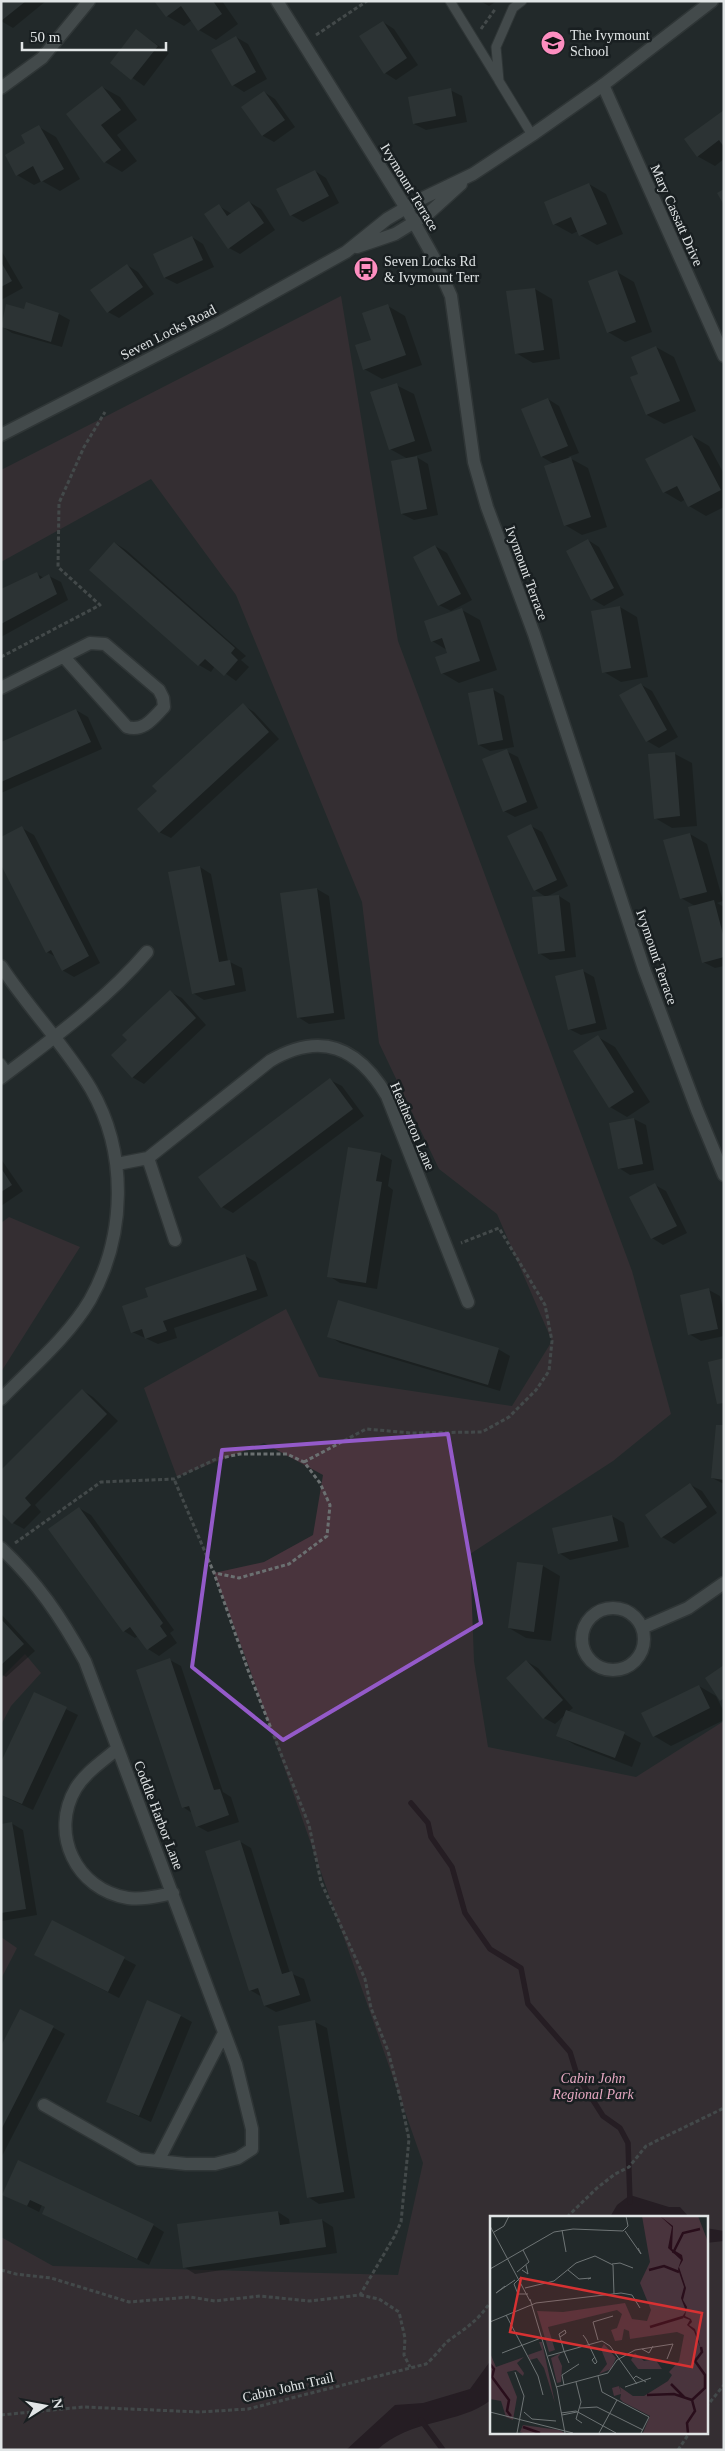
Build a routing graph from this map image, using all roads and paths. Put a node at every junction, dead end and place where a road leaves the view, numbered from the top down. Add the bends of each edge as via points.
1 (89, 1) edge
2 (277, 1) edge
3 (368, 1) edge
4 (450, 1) edge
5 (501, 1) edge
6 (522, 1) edge
7 (712, 1) edge
8 (471, 36) junction
9 (303, 43) junction
10 (499, 81) junction
11 (603, 85) junction
12 (1, 88) edge
13 (532, 135) junction
14 (472, 174) junction
15 (406, 208) junction
16 (414, 222) junction
17 (346, 252) junction
18 (724, 356) edge
19 (104, 412) dead end
20 (2, 432) edge
21 (1, 657) edge
22 (64, 657) junction
23 (1, 688) edge
24 (147, 952) dead end
25 (1, 966) edge
26 (55, 1035) junction
27 (4, 1071) edge
28 (148, 1158) junction
29 (117, 1164) junction
30 (724, 1175) edge
31 (174, 1240) dead end
32 (446, 1248) junction
33 (468, 1302) dead end
34 (1, 1399) edge
35 (304, 1462) junction
36 (174, 1479) junction
37 (3, 1549) edge
38 (214, 1573) junction
39 (724, 1583) edge
40 (642, 1628) junction
41 (117, 1749) junction
42 (173, 1893) junction
43 (224, 2033) junction
44 (44, 2105) dead end
45 (724, 2108) edge
46 (158, 2161) junction
47 (568, 2216) edge
48 (1, 2270) edge
49 (360, 2295) junction
50 (490, 2303) edge
51 (410, 2367) junction
52 (724, 2385) edge
53 (708, 2405) edge
54 (1, 2415) edge
55 (689, 2434) edge
56 (678, 2450) edge

1 - 12 street via 42,58
2 - 9 street, Ivymount Terrace
3 - 9 path
4 - 8 lane
5 - 8 path via 483,28
6 - 10 lane via 513,8 496,47
7 - 11 street
8 - 10 lane
9 - 15 street, Ivymount Terrace
10 - 13 lane
11 - 13 street
11 - 18 street, Mary Cassatt Drive
13 - 14 street
14 - 15 street, Seven Locks Road
14 - 16 street, Seven Locks Road via 429,213
15 - 16 street, Ivymount Terrace
15 - 17 street, Seven Locks Road
16 - 17 street, Seven Locks Road via 395,234
16 - 30 street, Ivymount Terrace via 451,296 474,462 488,508 534,634 644,969
17 - 20 street, Seven Locks Road via 219,323
19 - 21 path via 59,503 58,567 100,605
22 - 22 street via 90,643 104,644 158,690 164,707 143,727 127,727
22 - 23 street
24 - 26 street via 98,1003
25 - 26 street
26 - 27 street
26 - 29 street via 91,1089
28 - 29 street, Heatherton Lane
28 - 31 street
28 - 32 street, Heatherton Lane via 276,1057 316,1046 337,1049 361,1062 387,1096
29 - 34 street via 118,1215 110,1250 90,1300 72,1325
32 - 33 street, Heatherton Lane
32 - 35 path via 499,1228 545,1305 552,1341 549,1371 509,1418 482,1432 411,1434 366,1428
35 - 36 path via 287,1454 240,1454 216,1459
35 - 38 path via 320,1482 330,1505 327,1536 289,1564 239,1578
36 - 37 path via 101,1482
36 - 38 path
37 - 41 street, Coddle Harbor Lane via 36,1584 63,1620 84,1660
38 - 49 path via 309,1825 321,1882 365,1979 371,2008 388,2052 409,2139 401,2222
39 - 40 street via 688,1608
40 - 40 street via 637,1619 621,1608 601,1610 586,1622 581,1641 596,1666 614,1671 624,1668 639,1656 644,1637
41 - 42 street, Coddle Harbor Lane
41 - 42 street, Coddle Harbor Lane via 84,1776 76,1788 65,1818 70,1854 77,1868 89,1880 113,1894 144,1898
42 - 43 street, Coddle Harbor Lane
43 - 46 street
43 - 46 street, Coddle Harbor Lane via 243,2087 252,2129 252,2149 238,2158 215,2164
44 - 46 street, Coddle Harbor Lane via 139,2159
45 - 47 path via 646,2146 629,2167 615,2174
48 - 49 path via 51,2278 129,2302 190,2297 215,2301 260,2296 309,2300
49 - 51 path via 379,2299 399,2312 406,2338 404,2355
50 - 51 path, Cabin John Trail via 482,2315 448,2341 426,2364
51 - 54 path, Cabin John Trail via 248,2410 200,2412 83,2407
52 - 53 path
55 - 56 path

